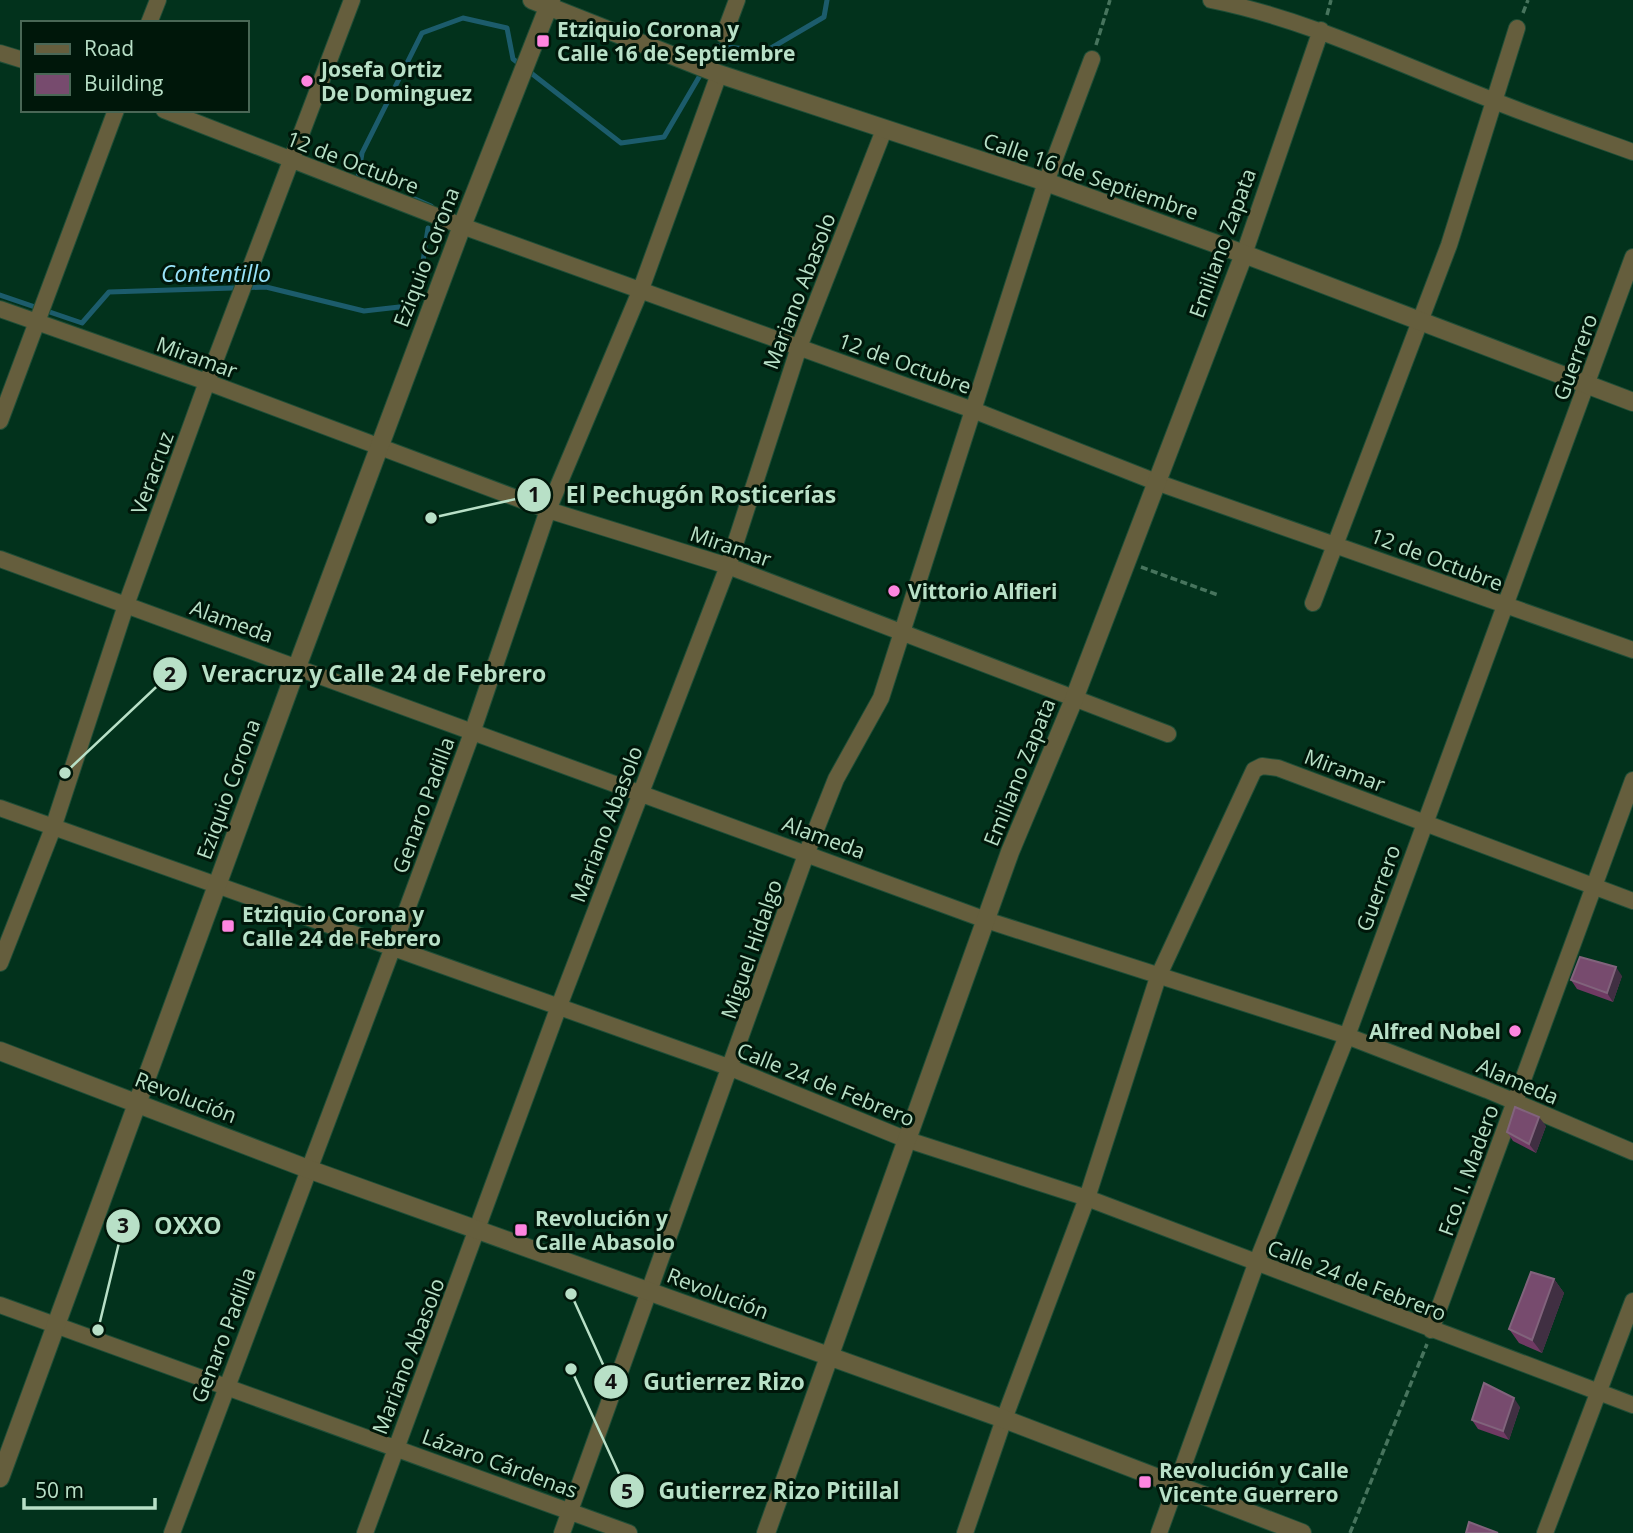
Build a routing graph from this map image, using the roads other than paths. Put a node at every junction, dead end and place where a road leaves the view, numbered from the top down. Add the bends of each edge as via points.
1 (158, 0) edge
2 (352, 0) edge
3 (737, 0) edge
4 (1211, 0) edge
5 (544, 2) edge
6 (150, 21) edge
7 (1517, 29) dead end
8 (1321, 30) junction
9 (724, 35) dead end
10 (0, 53) edge
11 (21, 59) edge
12 (1092, 59) road end
13 (719, 74) junction
14 (1493, 101) junction
15 (115, 112) edge
16 (169, 112) edge
17 (884, 130) junction
18 (1633, 152) edge
19 (289, 160) junction
20 (1046, 182) junction
21 (462, 226) junction
22 (1244, 254) junction
23 (1633, 258) edge
24 (641, 289) junction
25 (0, 309) edge
26 (1422, 319) junction
27 (36, 321) junction
28 (799, 347) junction
29 (207, 382) junction
30 (1588, 385) junction
31 (1633, 402) edge
32 (973, 410) junction
33 (0, 421) edge
34 (379, 448) junction
35 (1156, 482) junction
36 (548, 510) junction
37 (1336, 544) junction
38 (0, 559) edge
39 (728, 566) junction
40 (1313, 603) dead end
41 (127, 605) junction
42 (1504, 607) junction
43 (902, 630) junction
44 (1633, 650) edge
45 (297, 667) junction
46 (1073, 699) junction
47 (472, 733) junction
48 (1168, 734) dead end
49 (1633, 780) edge
50 (641, 792) junction
51 (0, 808) edge
52 (1423, 822) junction
53 (53, 828) junction
54 (807, 852) junction
55 (1593, 885) junction
56 (217, 887) junction
57 (1633, 901) edge
58 (986, 920) junction
59 (393, 947) junction
60 (0, 963) edge
61 (1158, 977) junction
62 (559, 1006) junction
63 (1347, 1036) junction
64 (0, 1051) edge
65 (731, 1068) junction
66 (138, 1102) junction
67 (1516, 1103) junction
68 (905, 1139) junction
69 (1633, 1153) edge
70 (308, 1169) junction
71 (1087, 1198) junction
72 (478, 1229) junction
73 (1256, 1264) junction
74 (650, 1291) junction
75 (1633, 1301) edge
76 (0, 1305) edge
77 (57, 1328) junction
78 (1431, 1330) junction
79 (828, 1358) junction
80 (226, 1387) junction
81 (1600, 1392) junction
82 (1633, 1405) edge
83 (1004, 1419) junction
84 (396, 1448) junction
85 (0, 1478) edge
86 (1176, 1485) junction
87 (570, 1510) junction
88 (172, 1533) edge
89 (365, 1533) edge
90 (562, 1533) edge
91 (629, 1533) edge
92 (766, 1533) edge
93 (965, 1533) edge
94 (1159, 1533) edge
95 (1303, 1533) edge
96 (1545, 1533) edge

1 - 6 street
2 - 19 street, Veracruz
3 - 9 street
4 - 8 street via 1262,10
5 - 13 street, Calle 16 de Septiembre
5 - 21 street, Eziquio Corona via 532,49
7 - 14 street
8 - 14 street
8 - 22 street, Emiliano Zapata
10 - 11 street
12 - 20 street, Miguel Hidalgo
13 - 17 street, Calle 16 de Septiembre
13 - 24 street, Genaro Padilla
14 - 18 street
14 - 26 street
15 - 27 street
16 - 19 street, 12 de Octubre
17 - 20 street, Calle 16 de Septiembre
17 - 28 street, Mariano Abasolo
19 - 21 street, 12 de Octubre
19 - 29 street, Veracruz
20 - 22 street, Calle 16 de Septiembre
20 - 32 street, Miguel Hidalgo
21 - 24 street, 12 de Octubre
21 - 34 street, Eziquio Corona
22 - 26 street, Calle 16 de Septiembre
22 - 35 street, Emiliano Zapata
23 - 30 street, Guerrero
24 - 28 street, 12 de Octubre
24 - 36 street, Genaro Padilla
25 - 27 street, Miramar
26 - 30 street, Calle 16 de Septiembre
26 - 37 street
27 - 29 street, Miramar
27 - 33 street
28 - 32 street, 12 de Octubre
28 - 39 street, Mariano Abasolo
29 - 34 street, Miramar
29 - 41 street, Veracruz
30 - 31 street, Calle 16 de Septiembre
30 - 42 street, Guerrero
32 - 35 street, 12 de Octubre
32 - 43 street, Miguel Hidalgo
34 - 36 street, Miramar
34 - 45 street, Eziquio Corona
35 - 37 street, 12 de Octubre
35 - 46 street, Emiliano Zapata
36 - 39 street, Miramar
36 - 47 street, Genaro Padilla
37 - 40 street
37 - 42 street, 12 de Octubre
38 - 41 street, Alameda
39 - 43 street, Miramar
39 - 50 street, Mariano Abasolo
41 - 45 street, Alameda
41 - 53 street, Veracruz
42 - 44 street, 12 de Octubre
42 - 52 street, Guerrero
43 - 46 street, Miramar
43 - 54 street, Miguel Hidalgo via 881,698 836,779
45 - 47 street, Alameda
45 - 56 street, Eziquio Corona
46 - 48 street, Miramar
46 - 58 street, Emiliano Zapata
47 - 50 street, Alameda
47 - 59 street, Genaro Padilla
49 - 55 street, Fco. I. Madero
50 - 54 street, Alameda
50 - 62 street, Mariano Abasolo
51 - 53 street, Calle 24 de Febrero
52 - 55 street, Miramar
52 - 61 street, Miramar via 1278,768 1254,770
52 - 63 street, Guerrero
53 - 56 street, Calle 24 de Febrero
53 - 60 street, Veracruz
54 - 58 street, Alameda
54 - 65 street, Miguel Hidalgo
55 - 57 street, Miramar
55 - 67 street, Fco. I. Madero
56 - 59 street, Calle 24 de Febrero
56 - 66 street, Eziquio Corona
58 - 61 street, Alameda
58 - 68 street, Emiliano Zapata
59 - 62 street, Calle 24 de Febrero
59 - 70 street, Genaro Padilla
61 - 63 street, Alameda
61 - 71 street
62 - 65 street, Calle 24 de Febrero
62 - 72 street, Mariano Abasolo
63 - 67 street, Alameda
63 - 73 street, Guerrero
64 - 66 street, Revolución
65 - 68 street, Calle 24 de Febrero
65 - 74 street, Miguel Hidalgo
66 - 70 street, Revolución
66 - 77 street, Eziquio Corona
67 - 69 street, Alameda
67 - 78 street, Fco. I. Madero
68 - 71 street, Calle 24 de Febrero
68 - 79 street, Emiliano Zapata
70 - 72 street, Revolución
70 - 80 street, Genaro Padilla
71 - 73 street, Calle 24 de Febrero
71 - 83 street
72 - 74 street, Revolución
72 - 84 street, Mariano Abasolo
73 - 78 street, Calle 24 de Febrero
73 - 86 street, Guerrero
74 - 79 street, Revolución
74 - 87 street, Miguel Hidalgo
75 - 81 street
76 - 77 street, Lázaro Cárdenas
77 - 80 street, Lázaro Cárdenas
77 - 85 street, Eziquio Corona
78 - 81 street, Calle 24 de Febrero
79 - 83 street, Revolución
79 - 92 street, Emiliano Zapata
80 - 84 street, Lázaro Cárdenas
80 - 88 street, Genaro Padilla
81 - 82 street, Calle 24 de Febrero
81 - 96 street
83 - 86 street, Revolución
83 - 93 street
84 - 87 street, Lázaro Cárdenas
84 - 89 street, Mariano Abasolo
86 - 94 street, Guerrero
86 - 95 street, Revolución
87 - 90 street, Miguel Hidalgo
87 - 91 street, Lázaro Cárdenas

